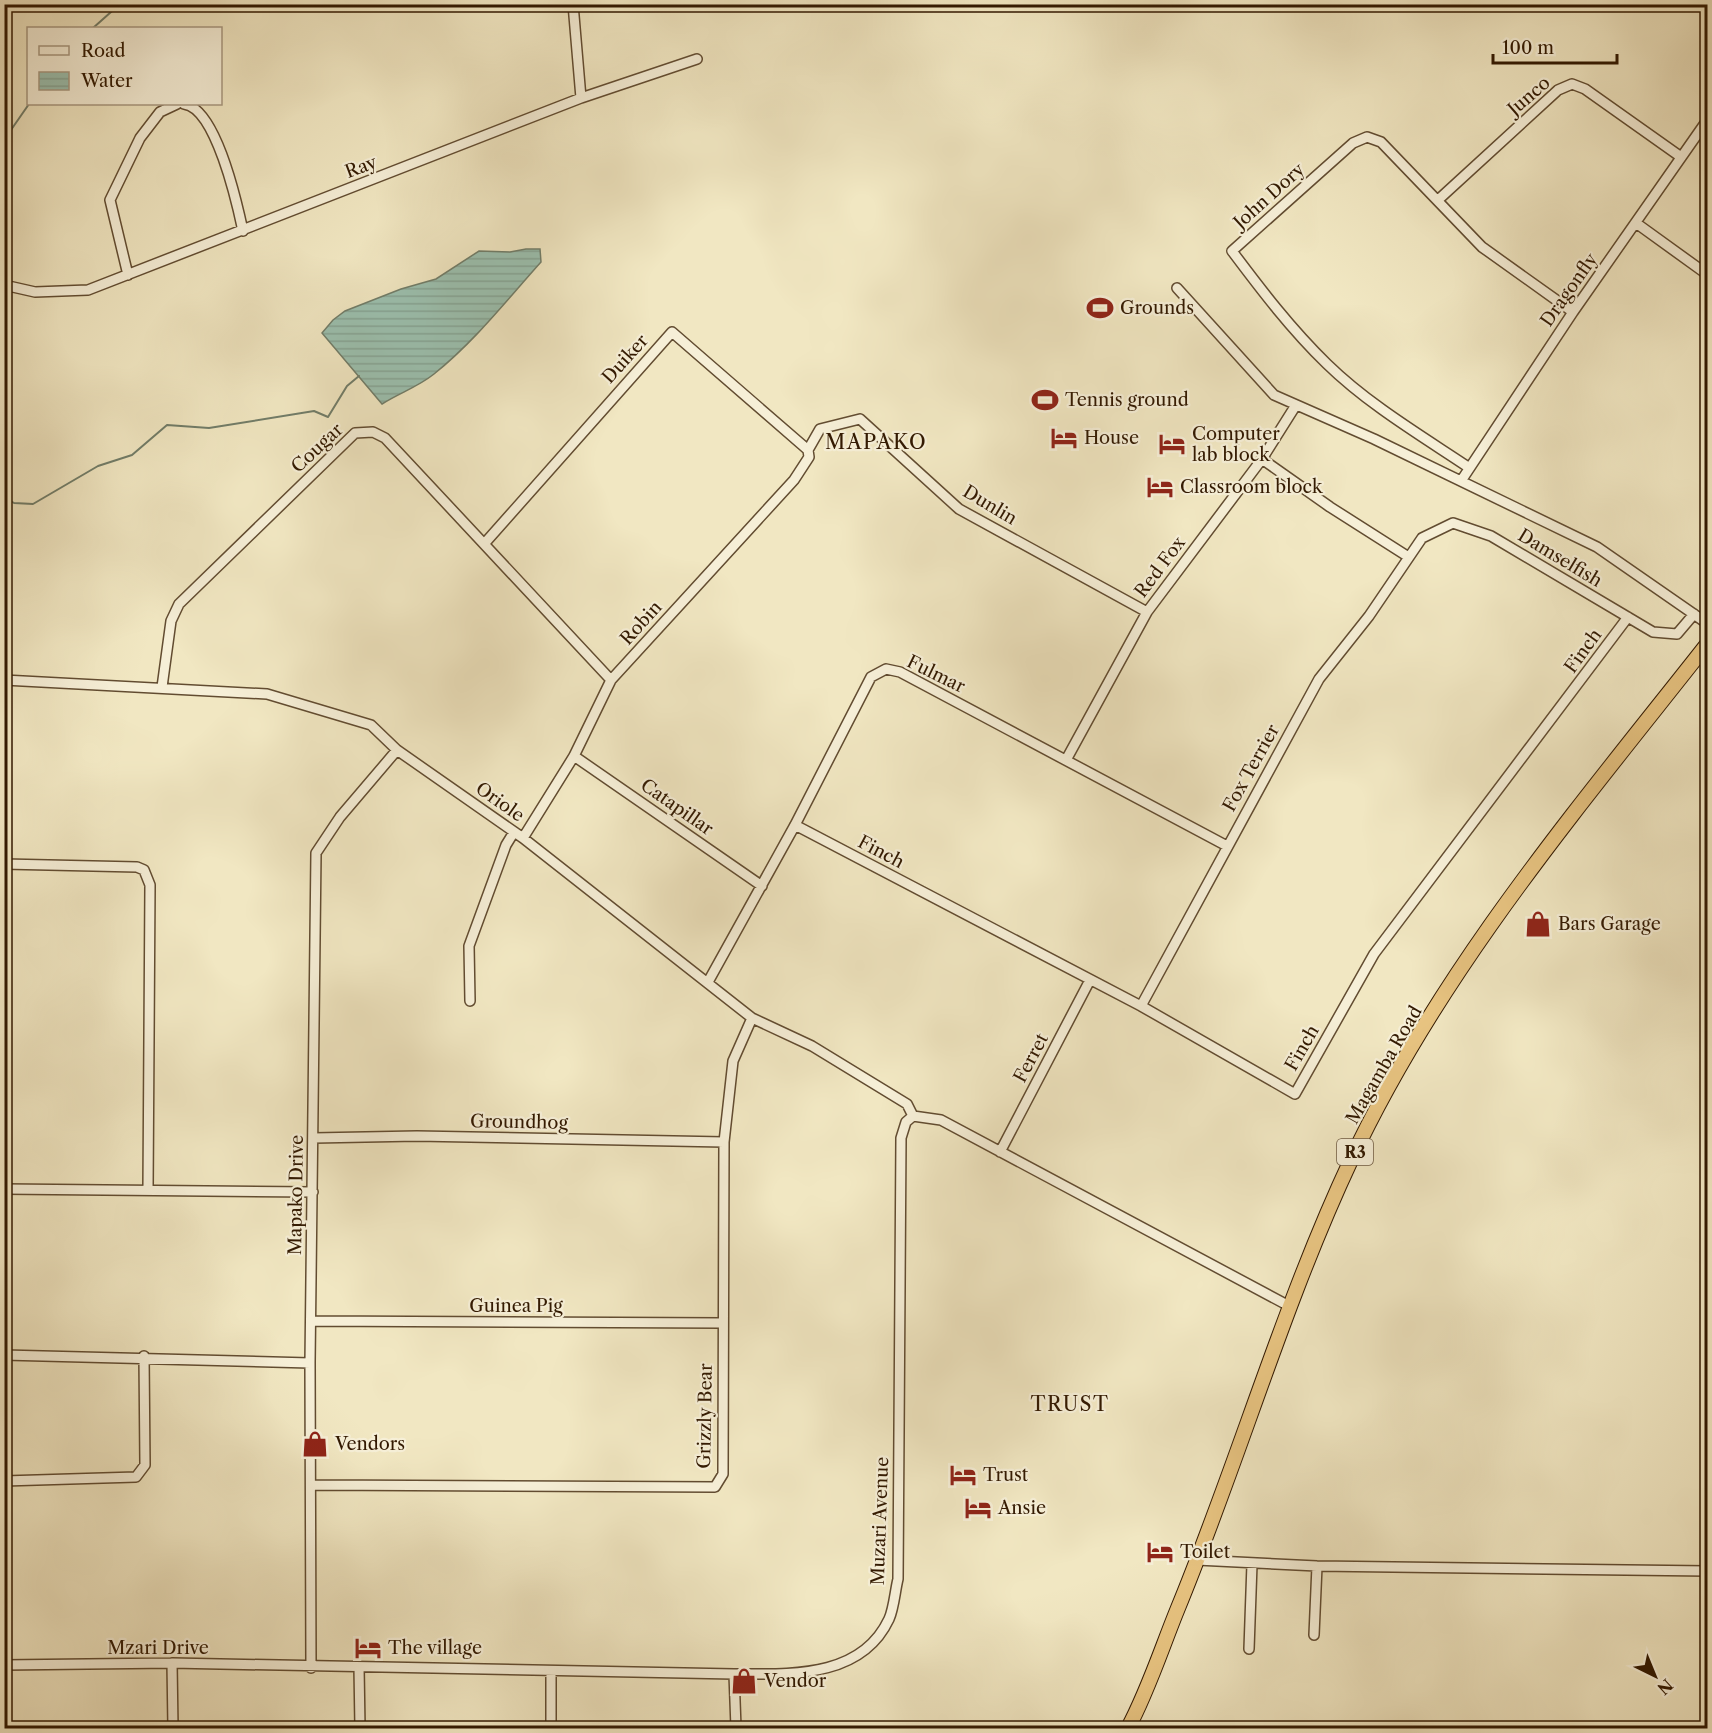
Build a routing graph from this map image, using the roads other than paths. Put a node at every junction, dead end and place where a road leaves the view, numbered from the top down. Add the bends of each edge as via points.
1 (573, 4) edge
2 (697, 59) dead end
3 (581, 98) junction
4 (175, 105) edge
5 (191, 105) edge
6 (1707, 119) edge
7 (1681, 157) junction
8 (1438, 200) junction
9 (1636, 223) junction
10 (243, 231) junction
11 (128, 275) junction
12 (1707, 275) edge
13 (4, 285) edge
14 (1177, 288) dead end
15 (1573, 312) junction
16 (1296, 405) junction
17 (808, 450) junction
18 (1262, 459) junction
19 (1468, 467) junction
20 (1461, 482) junction
21 (484, 544) junction
22 (1407, 556) junction
23 (1147, 612) junction
24 (1694, 614) junction
25 (1628, 617) junction
26 (1707, 624) edge
27 (1707, 643) edge
28 (4, 680) edge
29 (611, 680) junction
30 (162, 687) junction
31 (398, 750) junction
32 (574, 756) junction
33 (1066, 760) junction
34 (795, 825) junction
35 (514, 832) junction
36 (523, 838) junction
37 (1227, 846) junction
38 (4, 864) edge
39 (762, 886) junction
40 (1090, 980) junction
41 (708, 982) junction
42 (470, 1001) dead end
43 (1141, 1006) junction
44 (752, 1018) junction
45 (913, 1116) junction
46 (314, 1138) junction
47 (724, 1142) junction
48 (1000, 1152) junction
49 (4, 1190) edge
50 (148, 1190) junction
51 (313, 1192) junction
52 (1291, 1307) junction
53 (310, 1322) junction
54 (722, 1323) junction
55 (4, 1354) edge
56 (144, 1356) junction
57 (310, 1363) junction
58 (4, 1481) edge
59 (313, 1485) junction
60 (1197, 1560) junction
61 (1252, 1564) junction
62 (1317, 1566) junction
63 (1707, 1571) edge
64 (1314, 1635) dead end
65 (1249, 1648) dead end
66 (172, 1664) junction
67 (4, 1665) edge
68 (358, 1667) junction
69 (311, 1668) junction
70 (551, 1672) junction
71 (734, 1674) junction
72 (173, 1728) edge
73 (360, 1728) edge
74 (551, 1728) edge
75 (736, 1728) edge
76 (1128, 1728) edge

1 - 3 street
2 - 3 street, Ray
3 - 10 street, Ray
4 - 11 street via 160,112 140,138 110,200
5 - 10 street via 203,117 224,158
6 - 7 street, Dragonfly
7 - 8 street, Junco via 1585,89 1572,84 1558,90
7 - 9 street, Dragonfly
8 - 15 street, John Dory via 1482,247
8 - 19 street, John Dory via 1381,142 1367,137 1353,143 1233,251 1274,307 1328,365 1392,416
9 - 12 street
9 - 15 street, Dragonfly
10 - 11 street, Ray
11 - 13 street, Ray via 88,290 35,292
14 - 16 street via 1274,395
15 - 19 street, Dragonfly
16 - 18 street, Red Fox
16 - 20 street
17 - 21 street, Duiker via 672,332
17 - 23 street, Dunlin via 820,429 860,419 959,509
17 - 29 street, Robin via 809,457 794,480
18 - 22 street
18 - 23 street, Red Fox
19 - 20 street, Dragonfly
20 - 24 street via 1597,547
21 - 29 street, Cougar
21 - 30 street, Cougar via 385,438 372,432 355,433 178,604 171,621
22 - 25 street, Damselfish via 1422,538 1453,523 1491,536
22 - 37 street, Fox Terrier via 1369,616 1319,679
23 - 33 street, Red Fox
24 - 25 street, Damselfish via 1677,634 1653,632
24 - 26 street
25 - 43 street, Finch via 1374,954 1295,1094
27 - 52 highway, Magamba Road / R3 via 1526,876 1412,1045 1351,1159
28 - 30 street, Oriole
29 - 32 street, Robin
30 - 31 street, Oriole via 267,694 371,724
31 - 35 street, Oriole
31 - 46 street, Mapako Drive via 340,817 316,853
32 - 36 street, Robin
32 - 39 street, Catapillar
33 - 34 street, Fulmar via 900,672 886,669 871,677
33 - 37 street, Fulmar
34 - 39 street, Fulmar
34 - 40 street, Finch
35 - 36 street, Oriole
35 - 42 street via 469,946
36 - 41 street, Oriole
37 - 43 street, Fox Terrier
38 - 50 street via 144,870 150,885
39 - 41 street, Fulmar
40 - 43 street, Finch
40 - 48 street, Ferret
41 - 44 street, Oriole
44 - 45 street, Oriole via 812,1046 898,1098 907,1104
44 - 47 street, Grizzly Bear via 733,1060
45 - 48 street via 941,1120
45 - 71 street, Muzari Avenue via 906,1122 901,1138 898,1579 889,1619 873,1643 852,1660 809,1673
46 - 47 street, Groundhog via 417,1136
46 - 51 street, Mapako Drive
47 - 54 street, Grizzly Bear
48 - 52 street
49 - 50 street
50 - 51 street
51 - 53 street, Mapako Drive
52 - 60 highway, Magamba Road / R3
53 - 54 street, Guinea Pig
53 - 57 street, Mapako Drive
54 - 59 street, Grizzly Bear via 723,1474 715,1487
55 - 56 street
56 - 57 street
56 - 58 street via 145,1465 136,1477
57 - 59 street, Mapako Drive
59 - 69 street, Mapako Drive
60 - 61 street
60 - 76 highway, Magamba Road / R3
61 - 62 street
61 - 65 street
62 - 63 street
62 - 64 street
66 - 67 street, Mzari Drive
66 - 69 street, Mzari Drive
66 - 72 street
68 - 69 street, Muzari Avenue
68 - 70 street, Muzari Avenue
68 - 73 street
70 - 71 street, Muzari Avenue
70 - 74 street
71 - 75 street

